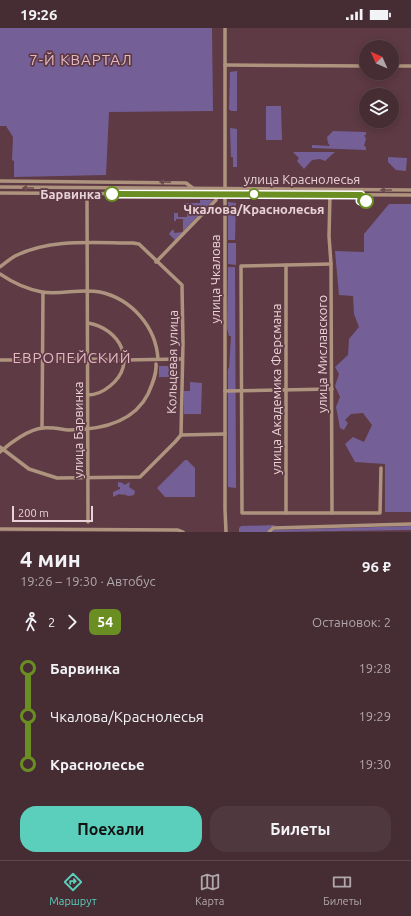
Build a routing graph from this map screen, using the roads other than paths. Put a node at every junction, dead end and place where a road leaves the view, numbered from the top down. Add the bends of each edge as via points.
1 (225, 28) edge
2 (225, 65) junction
3 (359, 66) edge
4 (399, 66) edge
5 (411, 66) edge
6 (0, 181) edge
7 (0, 187) edge
8 (194, 189) junction
9 (225, 189) junction
10 (361, 189) junction
11 (411, 190) edge
12 (0, 193) edge
13 (87, 194) junction
14 (225, 194) junction
15 (330, 195) junction
16 (361, 195) junction
17 (411, 196) edge
18 (216, 200) dead end
19 (87, 243) junction
20 (156, 262) junction
21 (331, 264) junction
22 (286, 265) junction
23 (0, 267) edge
24 (0, 274) edge
25 (87, 291) junction
26 (43, 292) junction
27 (88, 323) junction
28 (53, 358) dead end
29 (88, 359) junction
30 (158, 359) junction
31 (181, 359) dead end
32 (0, 360) edge
33 (32, 360) dead end
34 (124, 360) junction
35 (156, 364) dead end
36 (332, 389) junction
37 (225, 391) junction
38 (286, 391) junction
39 (242, 392) junction
40 (88, 395) junction
41 (42, 428) junction
42 (88, 429) junction
43 (225, 434) junction
44 (181, 435) junction
45 (1, 449) edge
46 (381, 468) dead end
47 (88, 478) junction
48 (286, 513) junction
49 (332, 513) junction
50 (88, 522) dead end
51 (411, 524) edge
52 (0, 529) edge
53 (225, 531) edge
54 (183, 532) edge
55 (269, 532) edge

1 - 2 street, улица Чкалова
2 - 3 street
2 - 9 street, улица Чкалова
4 - 5 street
8 -> 6 street, улица Краснолесья via 186,183
8 -> 7 street, улица Краснолесья
8 - 9 street, улица Краснолесья
9 - 10 street, улица Краснолесья
9 - 14 street, улица Чкалова
11 -> 10 street, улица Краснолесья
10 - 16 street
12 - 13 street, улица Краснолесья
13 - 14 street, улица Краснолесья
13 - 19 street, улица Барвинка
14 - 15 street, улица Краснолесья
14 - 37 street, улица Чкалова
15 - 16 street, улица Краснолесья
15 - 21 street, улица Миславского
16 - 17 street, улица Краснолесья
18 - 20 street
19 - 20 street, Кольцевая улица via 139,244
19 - 23 street, Кольцевая улица via 64,243 37,248 15,256
19 - 25 street, улица Барвинка
20 - 44 street, Кольцевая улица via 182,285
21 - 22 street
21 - 36 street, улица Миславского
22 - 38 street, улица Академика Ферсмана
22 - 39 street, улица Чкалова via 241,266
24 - 26 street via 21,286
25 - 26 street
25 - 27 street, улица Барвинка
25 - 30 street via 112,296 134,310 151,330
26 - 41 street
27 - 29 street, улица Барвинка
27 - 34 street via 112,334 122,347
28 - 29 street
29 - 34 street
29 - 40 street, улица Барвинка
30 - 31 street
30 - 34 street
32 - 33 street
34 - 40 street via 122,372 114,383 101,392
35 - 42 street via 152,385 139,406 122,420
36 - 38 street
36 - 49 street, улица Миславского
37 - 39 street
37 - 43 street, улица Чкалова
38 - 39 street
38 - 48 street, улица Академика Ферсмана
39 - 48 street, улица Чкалова via 242,513
40 - 42 street, улица Барвинка
41 - 42 street
41 - 45 street via 18,438
42 - 47 street, улица Барвинка
43 - 44 street
43 - 53 street, улица Чкалова
44 - 47 street via 140,477
45 - 47 street via 39,473 57,478
46 - 49 street via 380,513
47 - 50 street, улица Барвинка
48 - 49 street
51 - 55 street via 274,528
52 - 54 street

